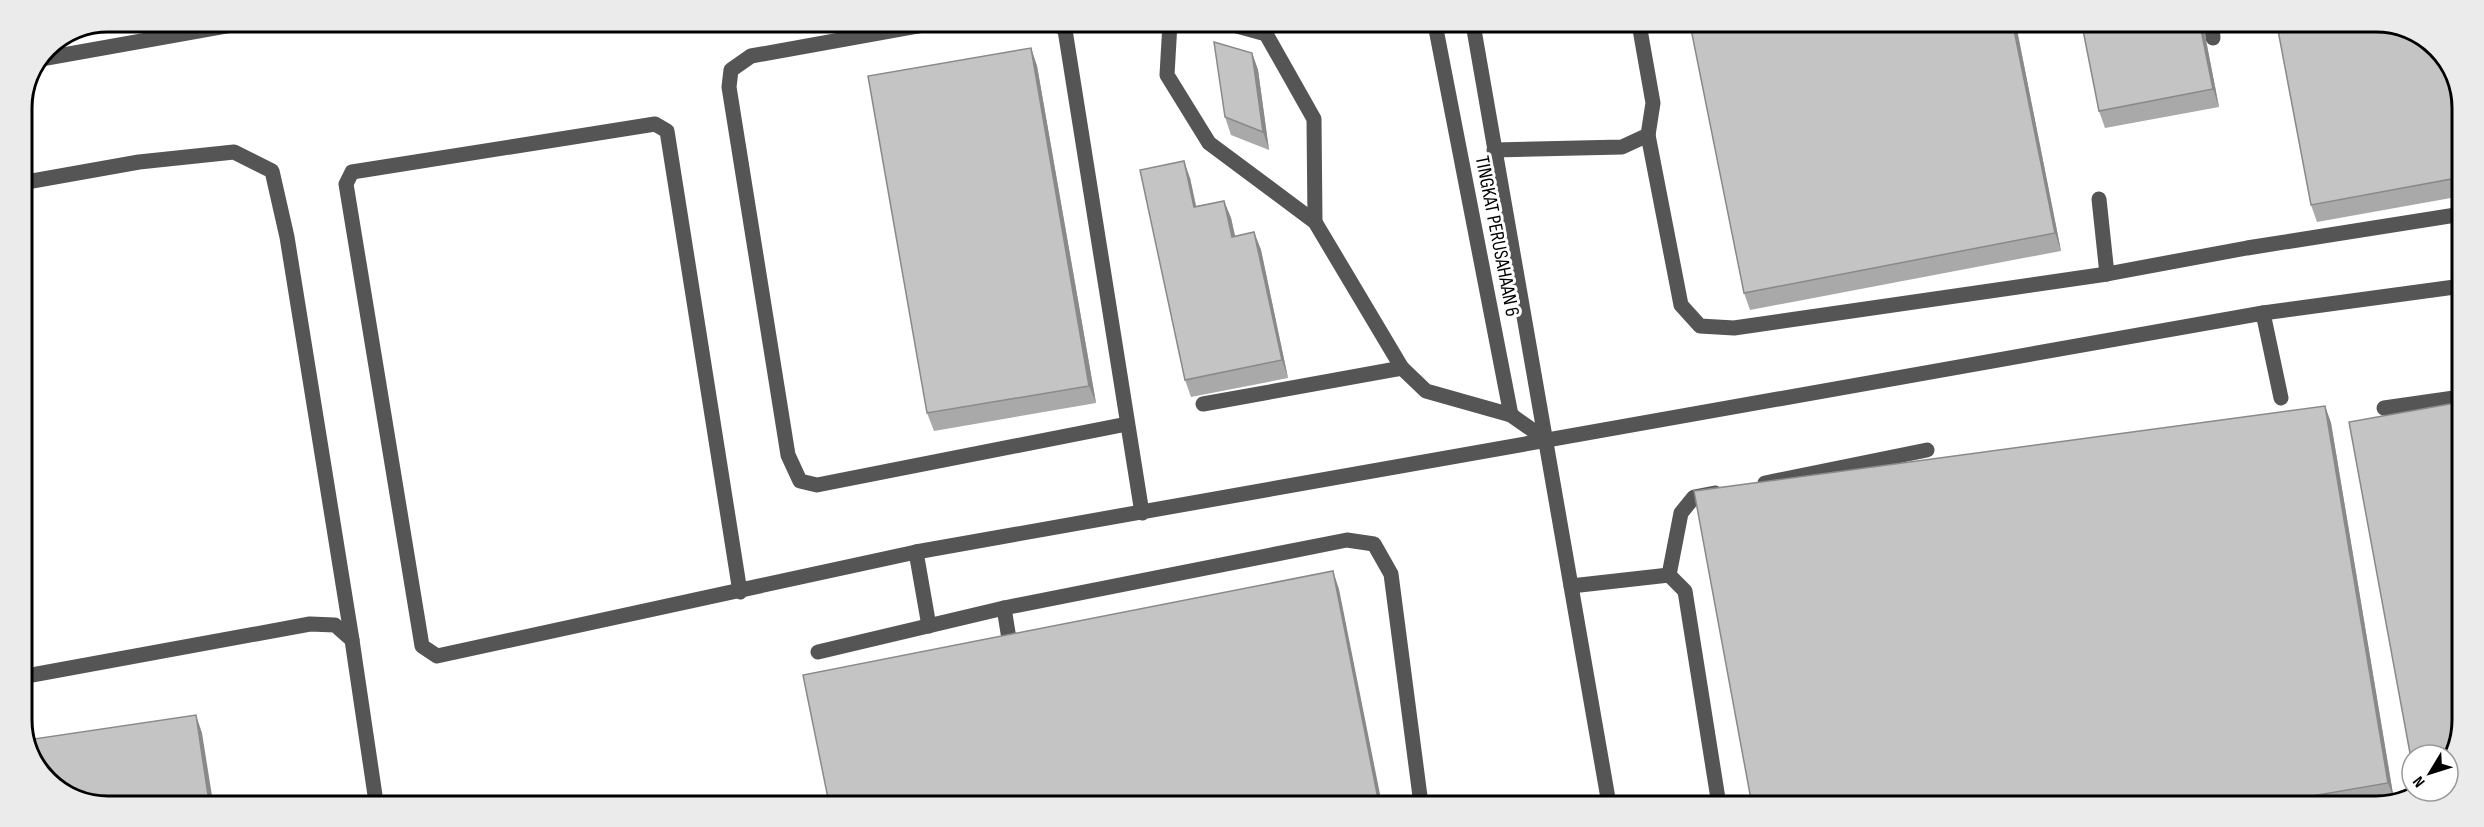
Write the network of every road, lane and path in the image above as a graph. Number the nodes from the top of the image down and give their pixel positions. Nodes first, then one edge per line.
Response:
1 (194, 32) edge
2 (884, 32) edge
3 (1065, 32) edge
4 (1169, 32) edge
5 (1259, 32) edge
6 (1437, 32) edge
7 (1474, 32) edge
8 (1640, 32) edge
9 (50, 58) edge
10 (1648, 135) junction
11 (1494, 150) junction
12 (31, 181) edge
13 (2099, 199) dead end
14 (2452, 216) edge
15 (1315, 222) junction
16 (2107, 274) junction
17 (2452, 287) edge
18 (2264, 314) junction
19 (1402, 368) junction
20 (2281, 398) dead end
21 (2452, 398) edge
22 (1203, 404) dead end
23 (2384, 408) dead end
24 (1511, 416) junction
25 (1127, 424) junction
26 (1545, 439) junction
27 (1926, 450) dead end
28 (1752, 485) edge
29 (1729, 490) edge
30 (1142, 513) junction
31 (916, 552) junction
32 (1669, 575) junction
33 (1571, 586) junction
34 (740, 592) junction
35 (1004, 608) junction
36 (929, 626) junction
37 (352, 640) junction
38 (1010, 645) edge
39 (818, 652) dead end
40 (32, 675) edge
41 (375, 796) edge
42 (1420, 796) edge
43 (1608, 796) edge
44 (1718, 796) edge

1 - 9 street
2 - 25 street
3 - 25 street
4 - 15 street
5 - 15 street
6 - 24 street, TINGKAT PERUSAHAAN 6
7 - 11 street, TINGKAT PERUSAHAAN 6
8 - 10 street
10 - 11 street
10 - 16 street
11 - 26 street, TINGKAT PERUSAHAAN 6
12 - 37 street
13 - 16 street
14 - 16 street
15 - 19 street
17 - 18 street
18 - 20 street
18 - 26 street
19 - 22 street
19 - 24 street
21 - 23 street
24 - 26 street
25 - 30 street
26 - 30 street
26 - 33 street, TINGKAT PERUSAHAAN 6
27 - 28 street
29 - 32 street
30 - 31 street
31 - 34 street
31 - 36 street
32 - 33 street
32 - 44 street
33 - 43 street, TINGKAT PERUSAHAAN 6
34 - 34 street
35 - 36 street
35 - 38 street
35 - 42 street
36 - 39 street
37 - 40 street
37 - 41 street

